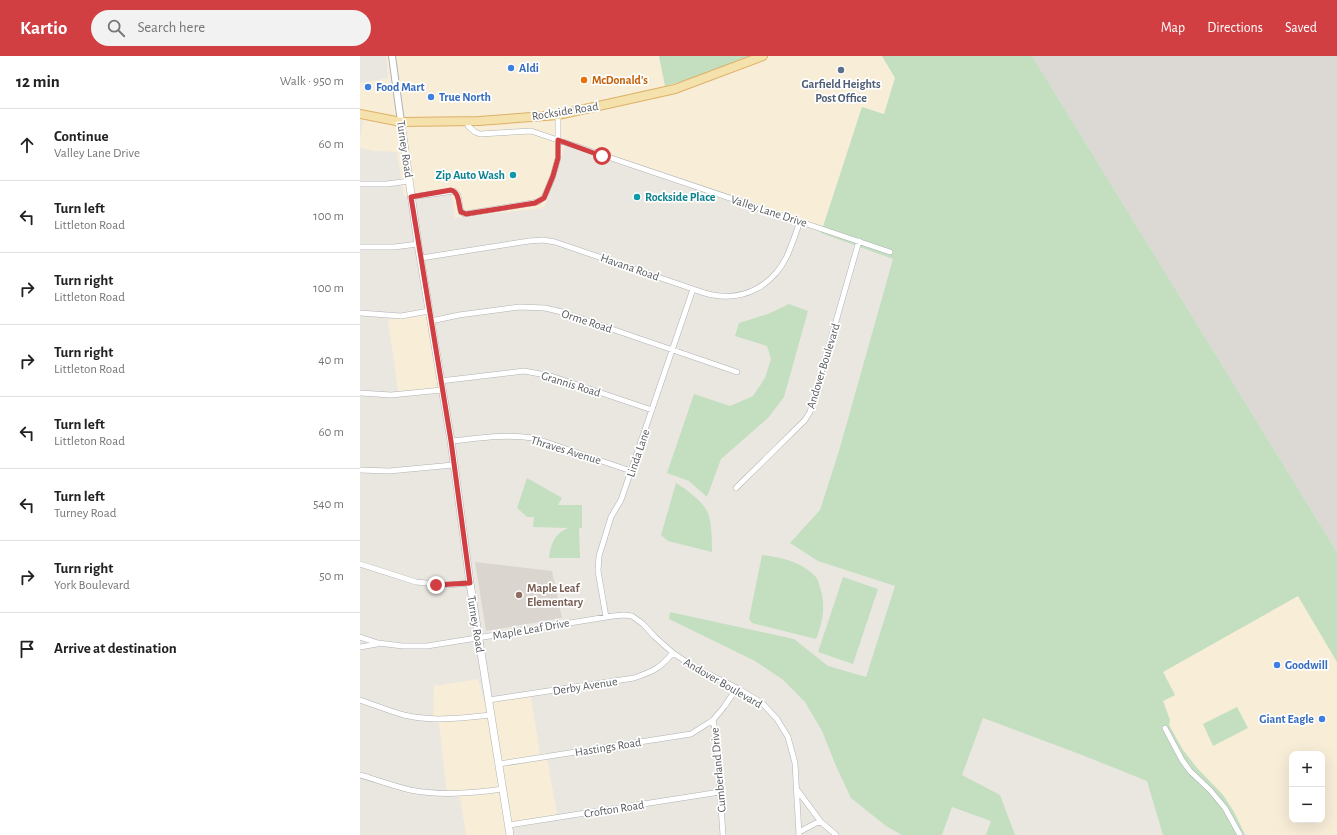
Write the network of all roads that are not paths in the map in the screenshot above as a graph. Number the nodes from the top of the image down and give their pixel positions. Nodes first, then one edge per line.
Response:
1 (392, 56) edge
2 (763, 56) edge
3 (360, 114) edge
4 (558, 115) junction
5 (468, 121) junction
6 (401, 122) junction
7 (558, 140) junction
8 (409, 181) junction
9 (360, 184) edge
10 (411, 197) junction
11 (800, 221) junction
12 (859, 242) junction
13 (418, 244) junction
14 (360, 247) edge
15 (890, 252) dead end
16 (421, 258) junction
17 (693, 289) junction
18 (429, 312) junction
19 (360, 313) edge
20 (431, 321) junction
21 (672, 349) junction
22 (737, 372) dead end
23 (440, 381) junction
24 (442, 390) junction
25 (360, 393) edge
26 (652, 410) junction
27 (451, 441) junction
28 (453, 465) junction
29 (360, 470) edge
30 (632, 471) junction
31 (736, 488) dead end
32 (360, 564) edge
33 (470, 583) junction
34 (632, 616) joint
35 (606, 617) junction
36 (360, 637) edge
37 (479, 638) junction
38 (378, 644) junction
39 (360, 648) edge
40 (673, 653) junction
41 (737, 688) junction
42 (360, 700) edge
43 (489, 700) junction
44 (491, 715) junction
45 (713, 720) junction
46 (1165, 728) dead end
47 (500, 764) junction
48 (360, 775) edge
49 (503, 789) junction
50 (797, 790) junction
51 (720, 792) junction
52 (821, 822) junction
53 (509, 825) junction
54 (799, 834) edge
55 (510, 835) edge
56 (723, 835) edge
57 (836, 835) edge
58 (1240, 835) edge

1 - 6 street, Turney Road
2 - 4 main road, Rockside Road
3 - 6 main road, Rockside Road
4 - 5 main road, Rockside Road
4 - 7 street
5 - 6 main road, Rockside Road
5 - 7 street, Valley Lane Drive
6 - 8 main road, Turney Road
7 - 10 street
7 - 11 street, Valley Lane Drive
8 - 9 street
8 - 10 main road, Turney Road
10 - 13 main road, Turney Road
11 - 12 street, Valley Lane Drive
11 - 17 street, Havana Road
12 - 15 street, Valley Lane Drive
12 - 31 street, Andover Boulevard
13 - 14 street
13 - 16 main road, Turney Road
16 - 17 street, Havana Road
16 - 18 main road, Turney Road
17 - 21 street, Linda Lane
18 - 19 street
18 - 20 main road, Turney Road
20 - 21 street, Orme Road
20 - 23 main road, Turney Road
21 - 22 street, Orme Road
21 - 26 street, Linda Lane
23 - 24 main road, Turney Road
23 - 26 street, Grannis Road
24 - 25 street
24 - 27 main road, Turney Road
26 - 30 street, Linda Lane
27 - 28 main road, Turney Road
27 - 30 street, Thraves Avenue
28 - 29 street
28 - 33 main road, Turney Road
30 - 35 street, Linda Lane
32 - 33 street
33 - 37 main road, Turney Road
34 - 35 street, Maple Leaf Drive
34 - 40 street, Andover Boulevard
35 - 37 street, Maple Leaf Drive
36 - 38 street, Maple Leaf Drive
37 - 38 street, Maple Leaf Drive
37 - 43 main road, Turney Road
38 - 39 street
40 - 41 street, Andover Boulevard
40 - 43 street, Derby Avenue
41 - 45 street, Cumberland Drive
41 - 50 street, Andover Boulevard
42 - 44 street
43 - 44 main road, Turney Road
44 - 47 main road, Turney Road
45 - 47 street, Hastings Road
45 - 51 street, Cumberland Drive
46 - 58 street
47 - 49 main road, Turney Road
48 - 49 street
49 - 53 main road, Turney Road
50 - 52 street
50 - 54 street, Andover Boulevard
51 - 53 street, Crofton Road
51 - 56 street, Cumberland Drive
52 - 54 street
52 - 57 street
53 - 55 main road, Turney Road

